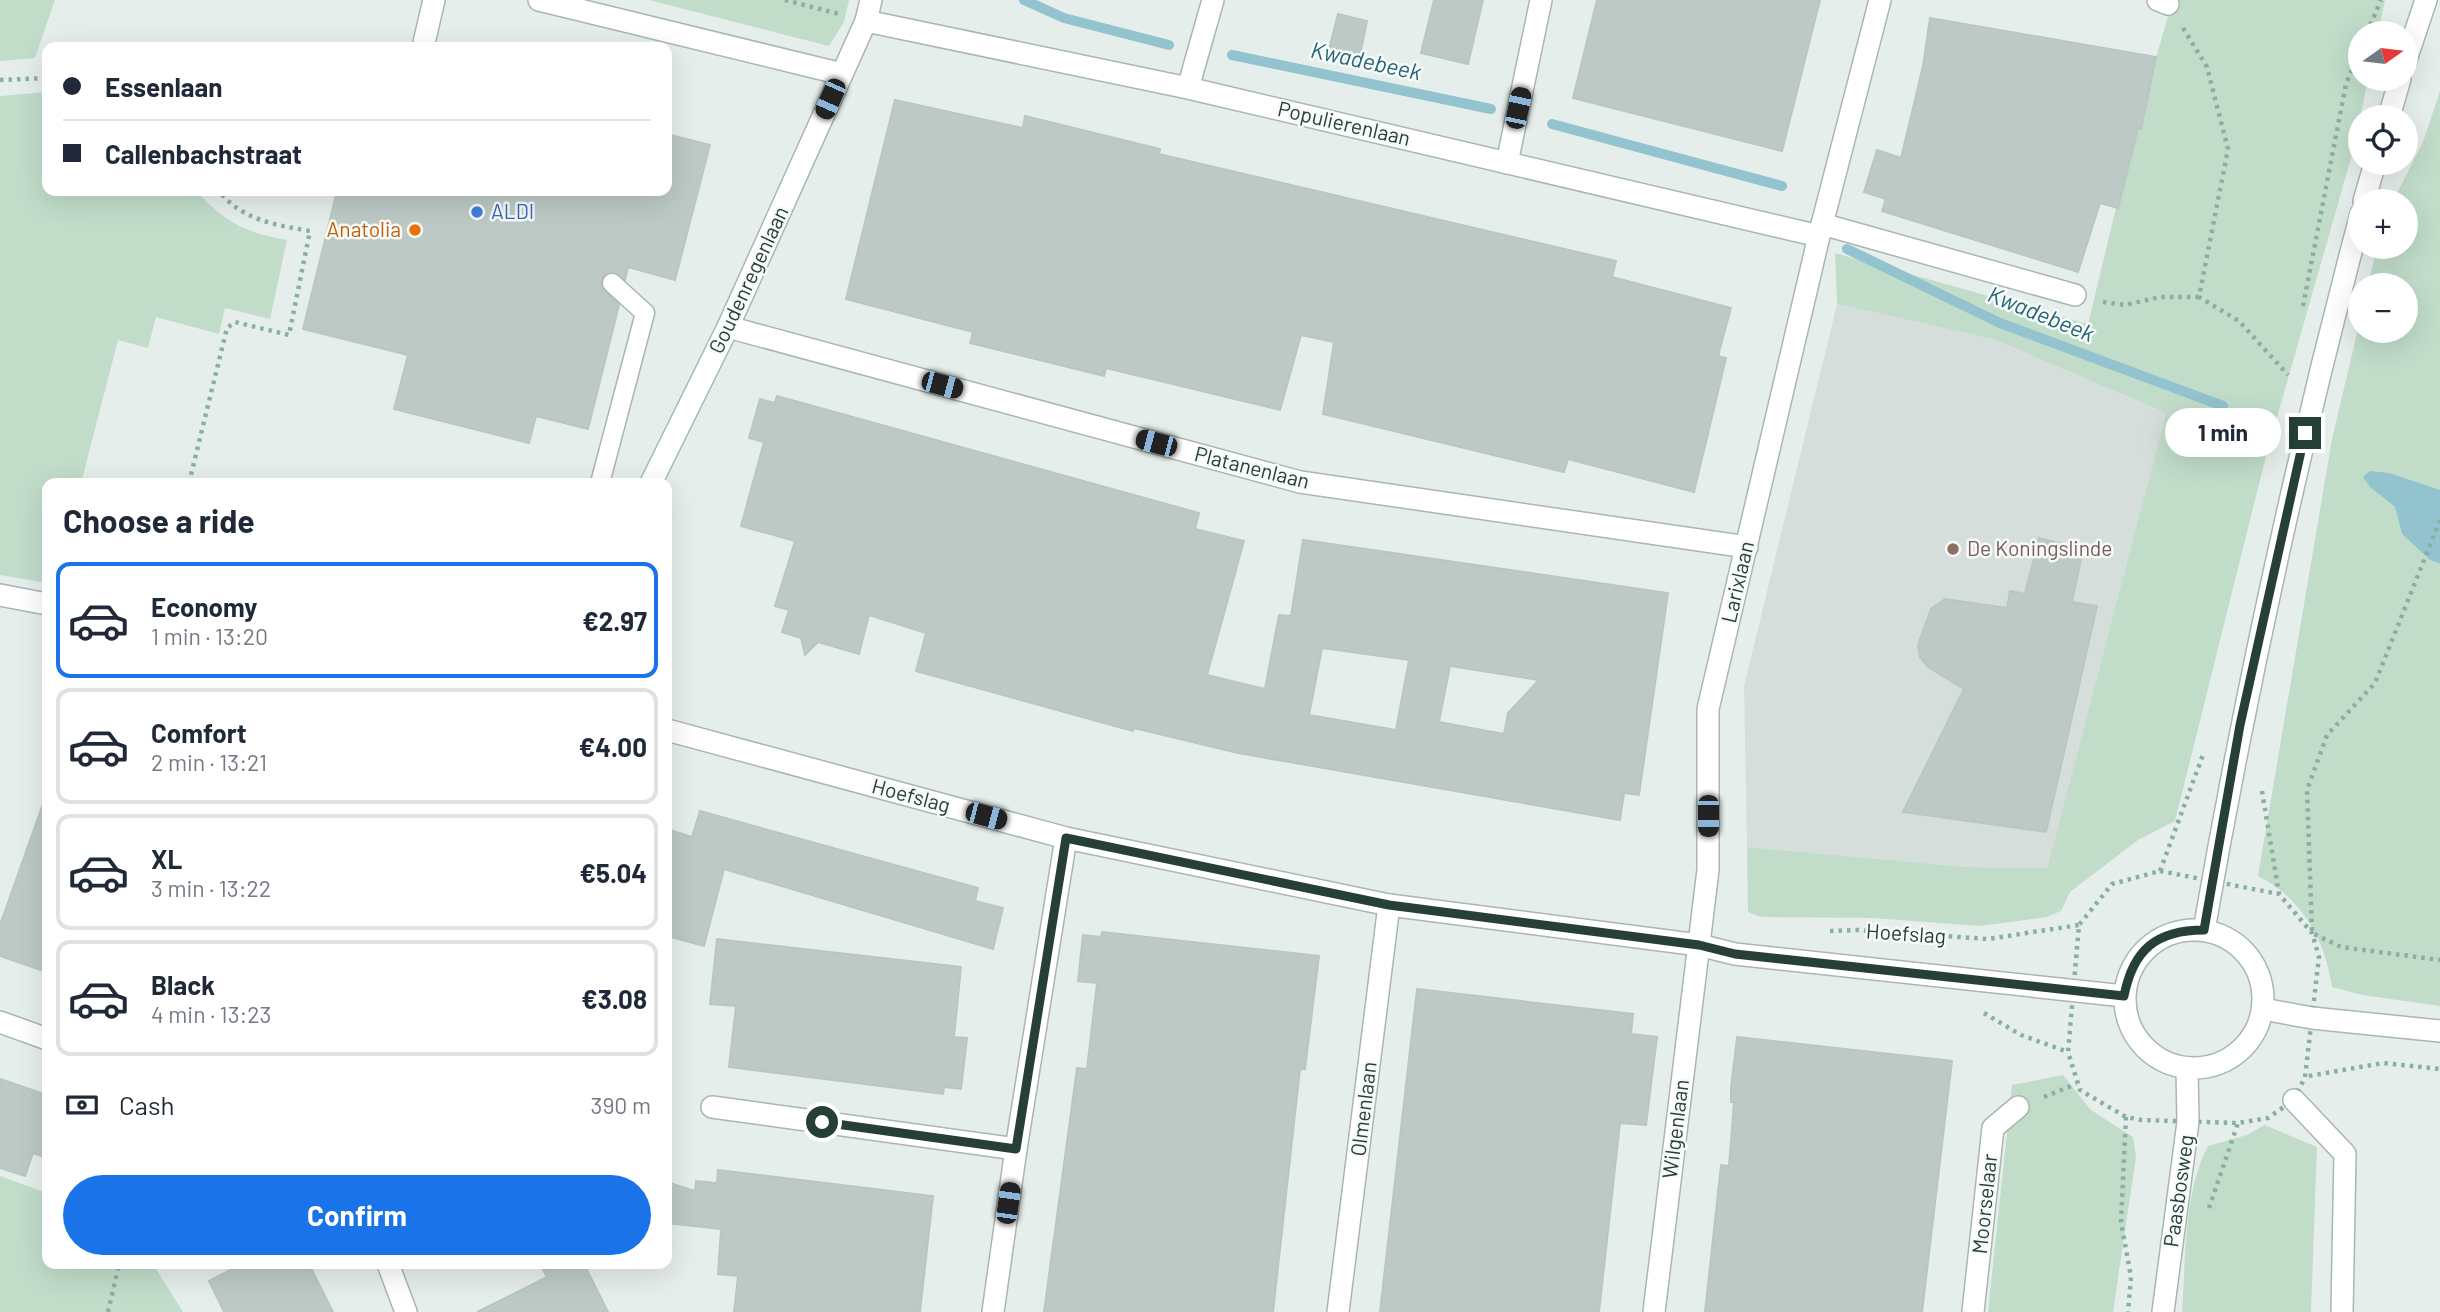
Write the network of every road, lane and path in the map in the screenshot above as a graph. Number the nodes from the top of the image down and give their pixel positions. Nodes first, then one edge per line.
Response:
1 (434, 0) edge
2 (539, 0) edge
3 (785, 0) edge
4 (871, 0) edge
5 (1213, 0) edge
6 (1541, 0) edge
7 (1880, 0) edge
8 (2381, 0) edge
9 (2426, 0) edge
10 (2163, 2) edge
11 (866, 21) junction
12 (2372, 21) edge
13 (2418, 24) edge
14 (424, 42) edge
15 (842, 74) junction
16 (42, 78) edge
17 (0, 80) edge
18 (1188, 88) junction
19 (1507, 163) junction
20 (223, 196) edge
21 (1820, 230) junction
22 (2350, 259) edge
23 (612, 283) dead end
24 (2075, 295) joint
25 (2199, 297) junction
26 (728, 327) junction
27 (2290, 376) dead end
28 (190, 478) edge
29 (601, 478) edge
30 (653, 478) edge
31 (2440, 520) edge
32 (1746, 547) junction
33 (0, 595) edge
34 (42, 603) edge
35 (672, 731) edge
36 (1066, 838) junction
37 (2213, 881) junction
38 (1389, 905) junction
39 (2079, 925) junction
40 (2204, 930) junction
41 (1827, 932) dead end
42 (2312, 933) junction
43 (1699, 945) junction
44 (2440, 960) edge
45 (2074, 990) junction
46 (2124, 996) junction
47 (1973, 1005) dead end
48 (2263, 1009) junction
49 (2312, 1018) junction
50 (0, 1022) edge
51 (2440, 1031) edge
52 (42, 1037) edge
53 (2068, 1052) junction
54 (2187, 1069) junction
55 (2440, 1069) edge
56 (2305, 1077) junction
57 (2294, 1100) junction
58 (712, 1107) dead end
59 (2018, 1107) dead end
60 (2126, 1117) junction
61 (2188, 1122) junction
62 (2238, 1123) junction
63 (1016, 1149) junction
64 (2208, 1212) dead end
65 (118, 1269) edge
66 (390, 1269) edge
67 (108, 1312) edge
68 (406, 1312) edge
69 (993, 1312) edge
70 (1338, 1312) edge
71 (1654, 1312) edge
72 (1973, 1312) edge
73 (2128, 1312) edge
74 (2163, 1312) edge
75 (2343, 1312) edge

1 - 14 street
2 - 15 street
3 - 11 path
4 - 11 street, Goudenregenlaan
5 - 18 street
6 - 19 street
7 - 21 street, Larixlaan
8 - 12 path
9 - 13 street
10 - 25 path
11 - 15 street, Goudenregenlaan
11 - 18 street, Populierenlaan
15 - 26 street, Goudenregenlaan
16 - 17 path
18 - 19 street, Populierenlaan
19 - 21 street, Populierenlaan
20 - 28 path
21 - 24 street
21 - 32 street, Larixlaan
22 - 37 street
23 - 29 lane
24 - 25 path
25 - 27 path
26 - 30 street, Goudenregenlaan
26 - 32 street, Platanenlaan
31 - 42 path
32 - 43 street, Larixlaan
33 - 34 street
35 - 36 street, Hoefslag
36 - 38 street, Hoefslag
36 - 63 street
37 - 39 path
37 - 40 street
37 - 42 path
38 - 43 street, Hoefslag
38 - 70 street, Olmenlaan
39 - 41 path, Hoefslag
39 - 45 path
40 - 46 street
40 - 48 street
42 - 44 path
42 - 49 path
43 - 45 street, Hoefslag
43 - 71 street, Wilgenlaan
45 - 46 street, Hoefslag
45 - 53 path
46 - 54 street
47 - 53 path
48 - 49 street
48 - 54 street
49 - 51 street
49 - 56 path
50 - 52 street
53 - 60 path
54 - 61 street, Paasbosweg
55 - 56 path
56 - 57 path
57 - 62 path
57 - 75 street
58 - 63 street
59 - 72 street, Moorselaar
60 - 61 path
60 - 73 path
61 - 62 path
61 - 74 street, Paasbosweg
62 - 64 path, Paasbosweg
63 - 69 street
65 - 67 path
66 - 68 street

